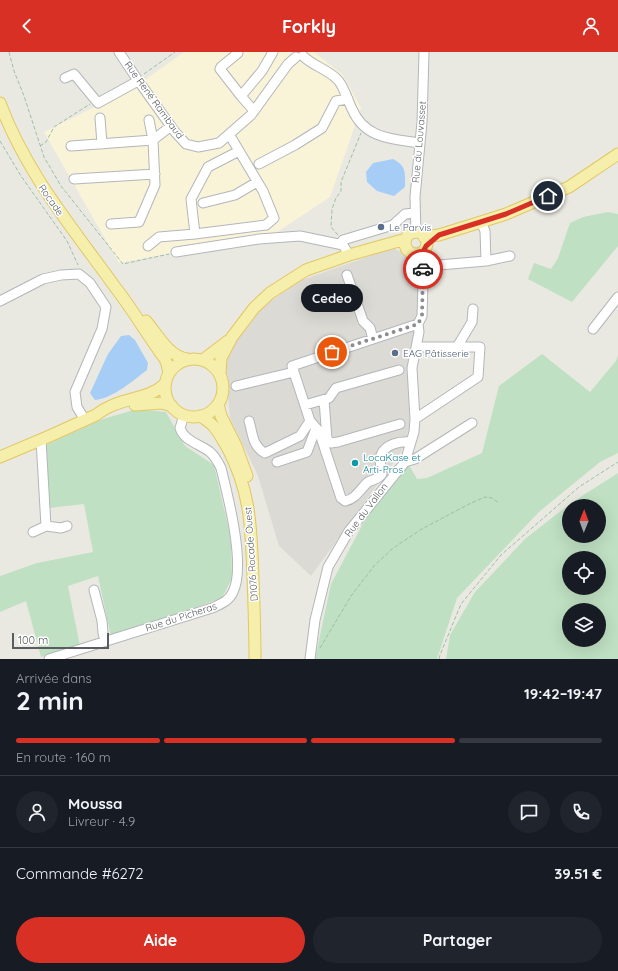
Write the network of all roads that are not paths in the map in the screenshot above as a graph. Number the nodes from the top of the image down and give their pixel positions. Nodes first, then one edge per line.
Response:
1 (119, 52) edge
2 (273, 52) edge
3 (424, 52) edge
4 (238, 53) edge
5 (300, 54) edge
6 (64, 78) dead end
7 (137, 80) junction
8 (242, 96) junction
9 (348, 100) junction
10 (0, 103) edge
11 (254, 112) junction
12 (100, 118) dead end
13 (149, 120) dead end
14 (171, 126) junction
15 (229, 134) junction
16 (153, 140) junction
17 (420, 143) junction
18 (102, 144) junction
19 (71, 146) dead end
20 (239, 152) junction
21 (618, 154) edge
22 (259, 164) dead end
23 (155, 174) junction
24 (74, 179) dead end
25 (257, 182) junction
26 (203, 203) dead end
27 (415, 212) junction
28 (481, 222) junction
29 (111, 224) dead end
30 (195, 234) junction
31 (341, 242) junction
32 (417, 244) junction
33 (148, 246) dead end
34 (176, 252) dead end
35 (349, 255) junction
36 (510, 256) dead end
37 (486, 261) junction
38 (439, 265) dead end
39 (347, 275) dead end
40 (117, 288) junction
41 (618, 297) edge
42 (0, 301) edge
43 (473, 309) dead end
44 (418, 324) junction
45 (594, 328) dead end
46 (232, 337) junction
47 (373, 339) junction
48 (417, 347) junction
49 (457, 347) junction
50 (187, 359) junction
51 (203, 360) junction
52 (399, 370) dead end
53 (294, 372) junction
54 (169, 373) junction
55 (220, 374) junction
56 (165, 384) junction
57 (236, 386) dead end
58 (324, 400) junction
59 (218, 404) junction
60 (305, 405) junction
61 (172, 406) junction
62 (98, 414) junction
63 (184, 415) junction
64 (200, 416) junction
65 (415, 419) junction
66 (85, 420) junction
67 (249, 421) dead end
68 (400, 424) dead end
69 (472, 424) dead end
70 (313, 425) junction
71 (41, 440) junction
72 (411, 442) junction
73 (0, 457) edge
74 (277, 462) dead end
75 (405, 462) junction
76 (46, 526) junction
77 (67, 526) dead end
78 (33, 532) dead end
79 (94, 590) dead end
80 (255, 634) junction
81 (105, 641) junction
82 (49, 659) edge
83 (255, 659) edge
84 (310, 659) edge

1 - 7 street, Rue René Rambaud
2 - 8 street
3 - 17 street, Rue du Louvasset
4 - 8 street
5 - 9 street, Rue René Rambaud
5 - 11 street, Rue René Rambaud
6 - 7 street
7 - 14 street, Rue René Rambaud
8 - 11 street
9 - 17 street, Rue René Rambaud
9 - 22 street
10 - 40 main road, Rocade
11 - 15 street, Rue René Rambaud
12 - 18 street
13 - 16 street
14 - 15 street, Rue René Rambaud
14 - 16 street
15 - 20 street
16 - 18 street
16 - 23 street
17 - 27 street, Rue du Louvasset
18 - 19 street
20 - 25 street
20 - 30 street
21 - 28 main road
23 - 24 street
23 - 29 street
25 - 26 street
25 - 30 street
27 - 31 street
27 - 32 street, Rue du Louvasset
28 - 32 main road
28 - 37 street
30 - 33 street
31 - 34 street
31 - 35 street
32 - 35 main road
32 - 44 street, Rue du Vallon
35 - 46 main road
36 - 37 street
37 - 38 street
39 - 47 street
40 - 50 main road, Rocade
40 - 54 main road, Rocade
41 - 45 street
42 - 66 street
43 - 49 street
44 - 47 street
44 - 48 street, Rue du Vallon
46 - 51 main road
46 - 55 main road
47 - 53 street
48 - 49 street
48 - 65 street, Rue du Vallon
49 - 65 street
50 - 51 main road
50 - 54 main road
51 - 55 main road
52 - 58 street
53 - 57 street
53 - 60 street
54 - 56 main road
55 - 59 main road
56 - 61 main road
56 - 62 main road
58 - 60 street
58 - 68 street
59 - 64 main road
59 - 80 main road
60 - 70 street
61 - 62 main road
61 - 63 main road
62 - 66 main road
63 - 64 main road
63 - 81 street, Rue du Picheras
64 - 80 main road, D1076 Rocade Ouest
65 - 72 street, Rue du Vallon
66 - 71 main road
67 - 70 street
69 - 75 street
70 - 72 street
70 - 74 street
71 - 73 main road
71 - 76 street
72 - 75 street, Rue du Vallon
75 - 84 street, Rue du Vallon
76 - 77 street
76 - 78 street
79 - 81 street
80 - 83 main road, D1076 Rocade Ouest
81 - 82 street, Rue du Picheras

